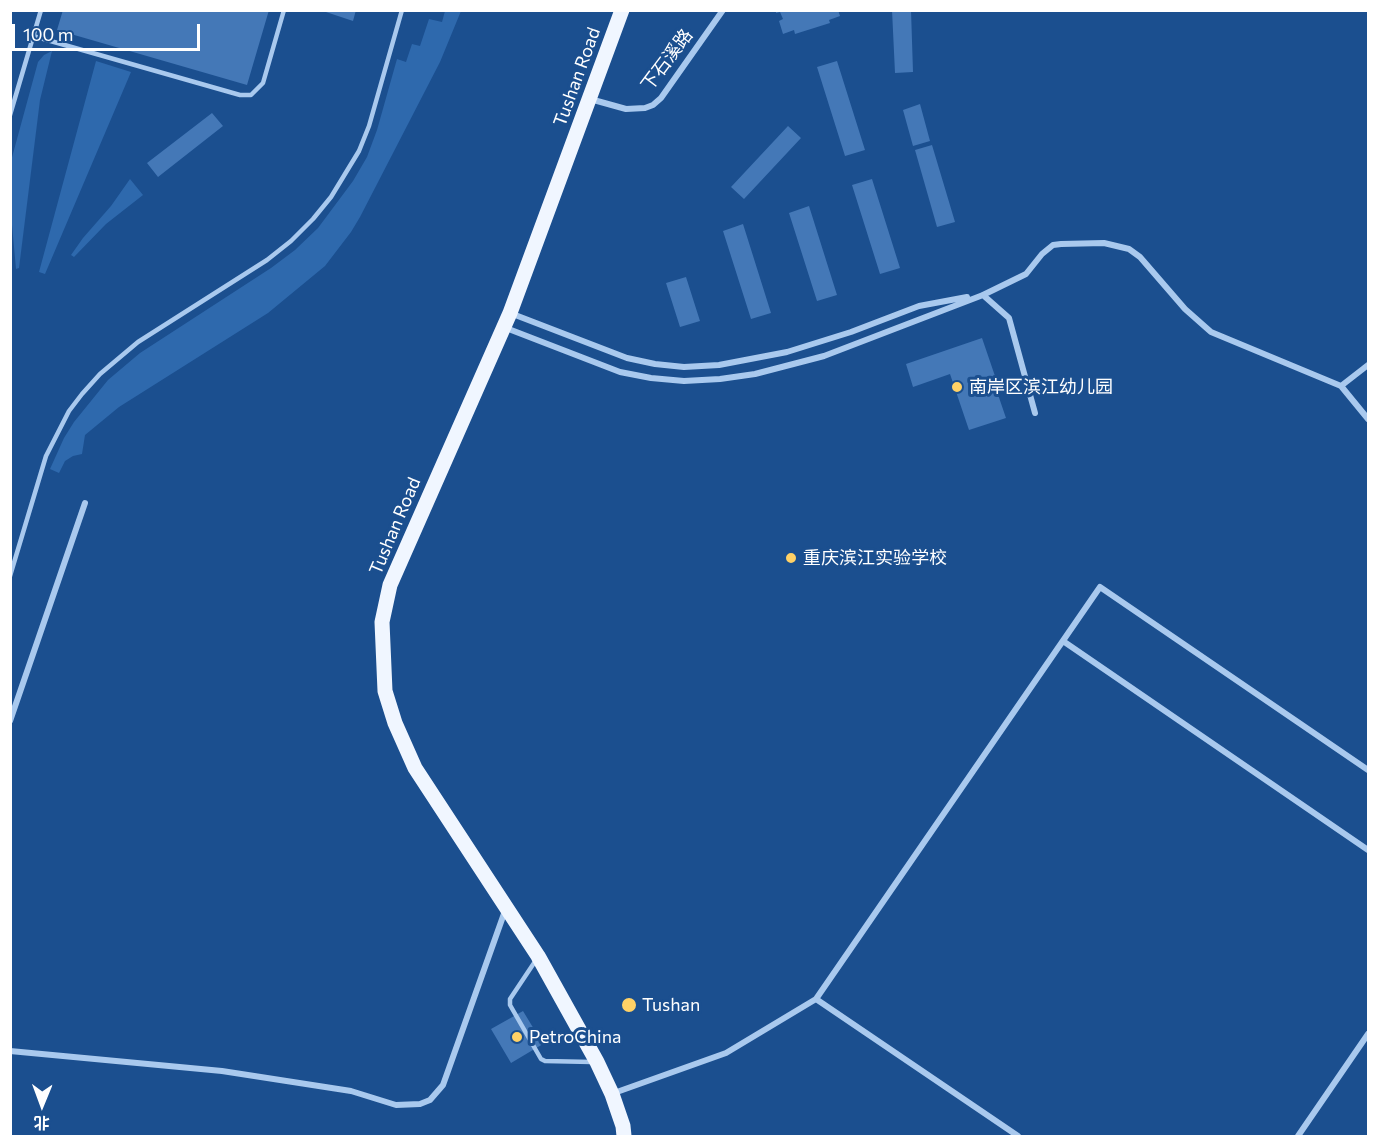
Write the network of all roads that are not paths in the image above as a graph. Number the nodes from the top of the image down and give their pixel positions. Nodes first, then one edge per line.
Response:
1 (41, 10) edge
2 (284, 10) edge
3 (402, 10) edge
4 (622, 10) edge
5 (723, 10) edge
6 (33, 36) junction
7 (589, 99) junction
8 (10, 116) edge
9 (983, 295) junction
10 (507, 320) junction
11 (1368, 364) edge
12 (1341, 387) junction
13 (1035, 413) dead end
14 (1368, 419) edge
15 (85, 503) dead end
16 (10, 576) edge
17 (1062, 641) junction
18 (10, 721) edge
19 (1368, 770) edge
20 (1368, 850) edge
21 (506, 908) junction
22 (538, 956) junction
23 (816, 999) junction
24 (1368, 1034) edge
25 (10, 1051) edge
26 (597, 1062) junction
27 (612, 1094) junction
28 (624, 1137) edge
29 (1018, 1137) edge
30 (1298, 1137) edge

1 - 6 lane
2 - 6 lane
3 - 16 lane
4 - 7 main road, Tushan Road
5 - 7 street, 下石溪路
6 - 8 lane
7 - 10 main road, Tushan Road
9 - 10 street
9 - 10 street
9 - 12 street
9 - 13 street
10 - 21 main road, Tushan Road
11 - 12 street
12 - 14 street
15 - 18 street
17 - 19 street
17 - 20 street
17 - 23 street
21 - 22 main road, Tushan Road
21 - 25 street
22 - 26 main road, Tushan Road
22 - 26 lane
23 - 27 street
23 - 29 street
24 - 30 street
26 - 27 main road, Tushan Road
27 - 28 main road, Tushan Road

